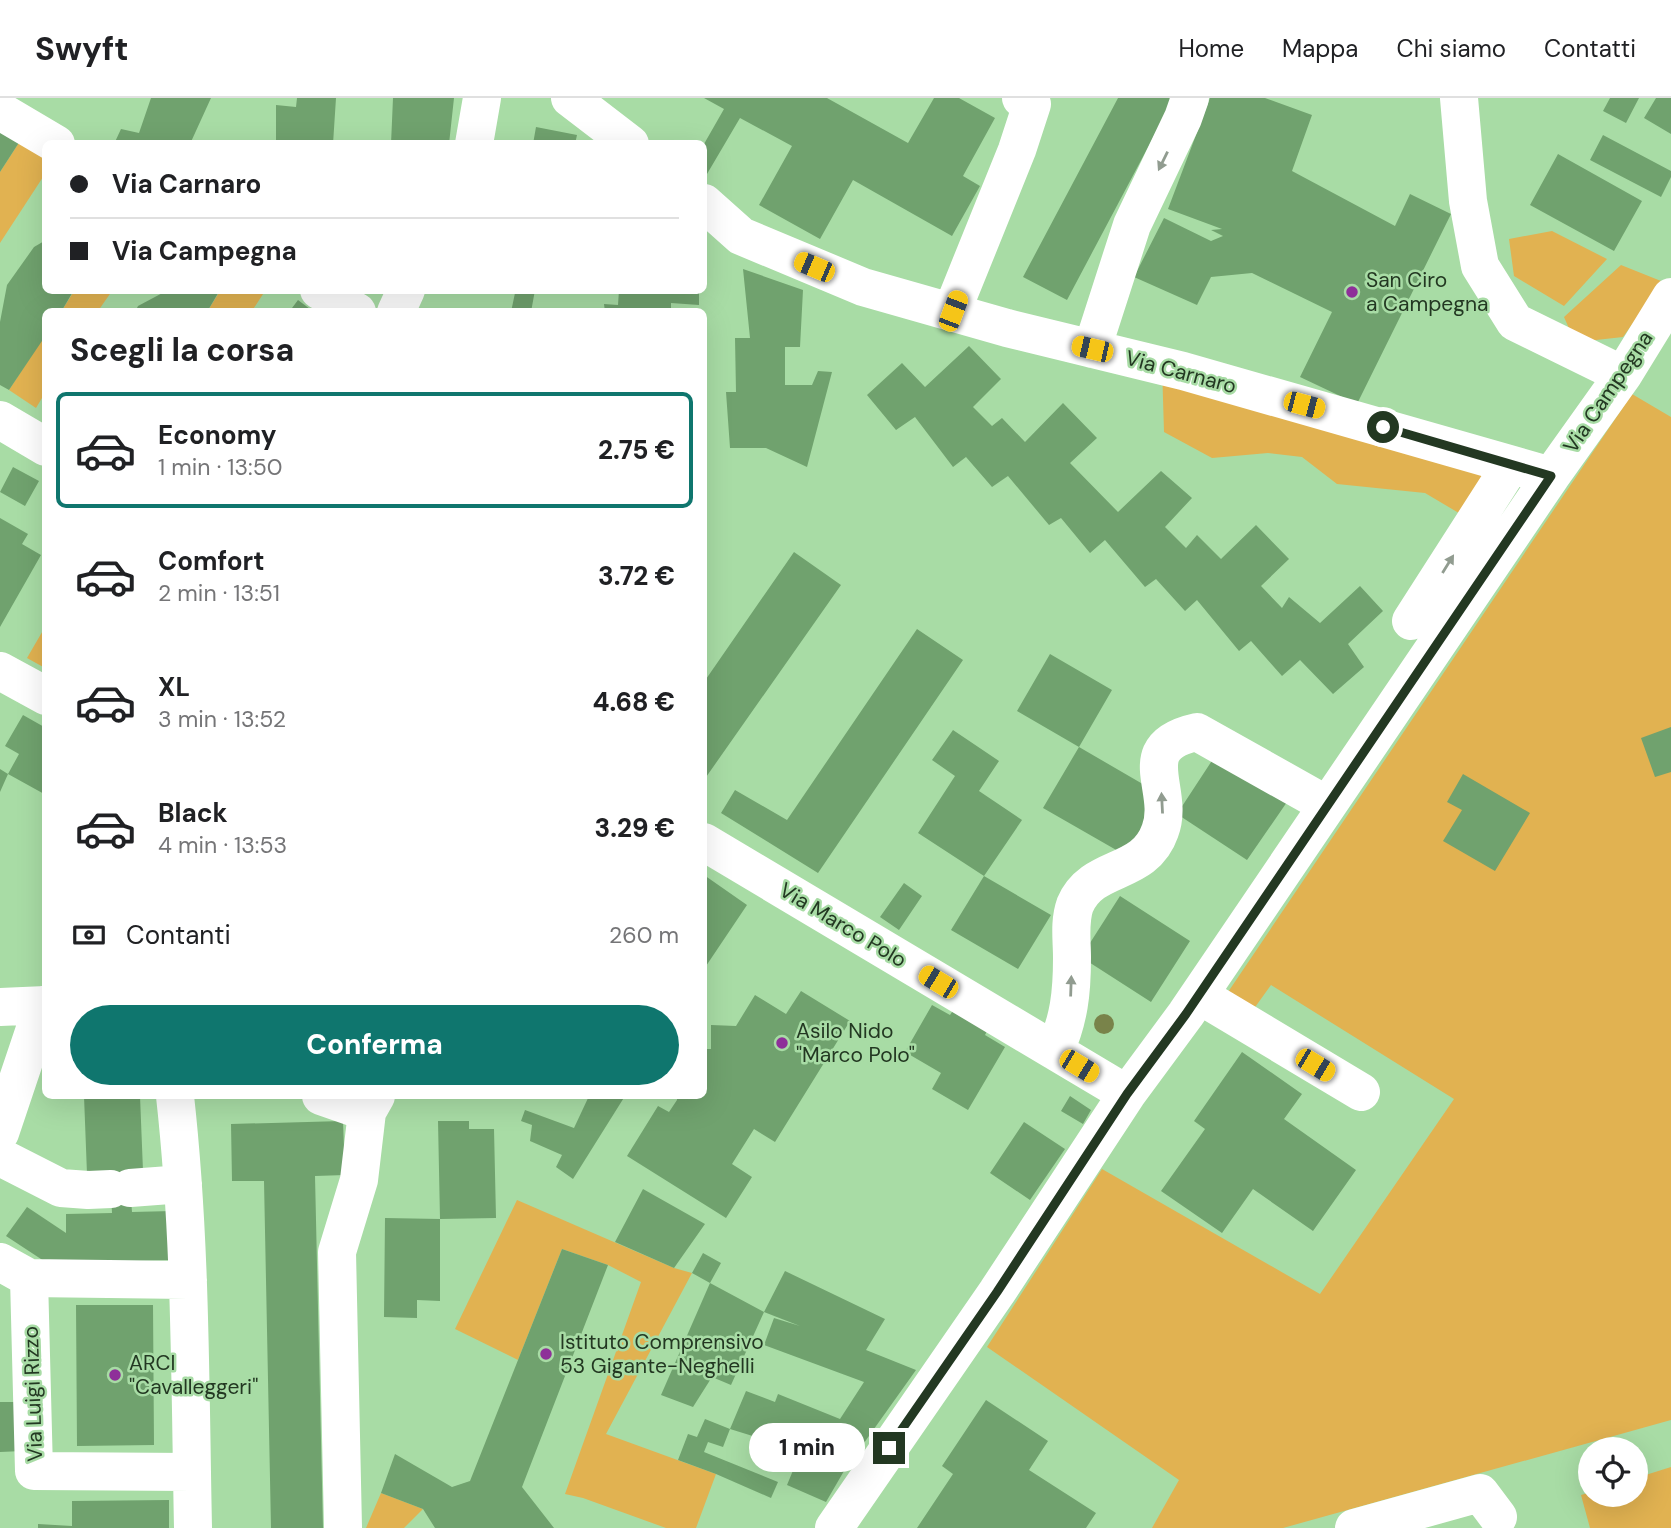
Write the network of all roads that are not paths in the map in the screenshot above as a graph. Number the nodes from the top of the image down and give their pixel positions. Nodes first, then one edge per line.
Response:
1 (482, 98) edge
2 (1021, 98) edge
3 (1190, 98) edge
4 (1459, 98) edge
5 (591, 104) edge
6 (0, 110) edge
7 (49, 140) edge
8 (475, 140) edge
9 (626, 140) edge
10 (707, 206) edge
11 (326, 294) edge
12 (1671, 297) edge
13 (350, 308) edge
14 (953, 311) junction
15 (1092, 349) junction
16 (1623, 375) junction
17 (0, 420) edge
18 (42, 445) edge
19 (1511, 465) junction
20 (1551, 476) junction
21 (1411, 621) dead end
22 (0, 671) edge
23 (42, 694) edge
24 (1327, 805) junction
25 (707, 844) edge
26 (1199, 995) junction
27 (42, 1005) edge
28 (0, 1007) edge
29 (42, 1011) edge
30 (1055, 1051) junction
31 (1361, 1092) dead end
32 (1127, 1094) junction
33 (175, 1099) edge
34 (340, 1099) edge
35 (371, 1104) edge
36 (0, 1133) edge
37 (0, 1157) edge
38 (183, 1184) junction
39 (15, 1270) edge
40 (188, 1280) junction
41 (192, 1472) junction
42 (1489, 1505) dead end
43 (193, 1528) edge
44 (343, 1528) edge
45 (834, 1528) edge
46 (1354, 1528) edge

1 - 8 street
2 - 14 street
3 -> 15 street
4 - 16 street
5 - 9 street
6 - 7 street
10 - 14 street, Via Carnaro
11 - 13 street
12 - 16 street, Via Campegna
14 - 15 street, Via Carnaro
15 - 19 street, Via Carnaro
16 - 20 street, Via Campegna
17 - 18 street
19 - 20 street, Via Carnaro
21 -> 19 street
20 - 24 street, Via Campegna
22 - 23 street
24 - 26 street, Via Campegna
30 -> 24 street
25 - 30 street, Via Marco Polo
26 - 31 street
26 - 32 street, Via Campegna
27 - 28 street
29 - 36 street
30 - 32 street, Via Marco Polo
32 - 45 street, Via Campegna
33 - 38 street
34 - 35 street
35 - 44 street
37 - 38 street
38 - 40 street
39 - 40 street
39 - 41 street, Via Luigi Rizzo
40 - 41 street
41 - 43 street
42 - 46 street

